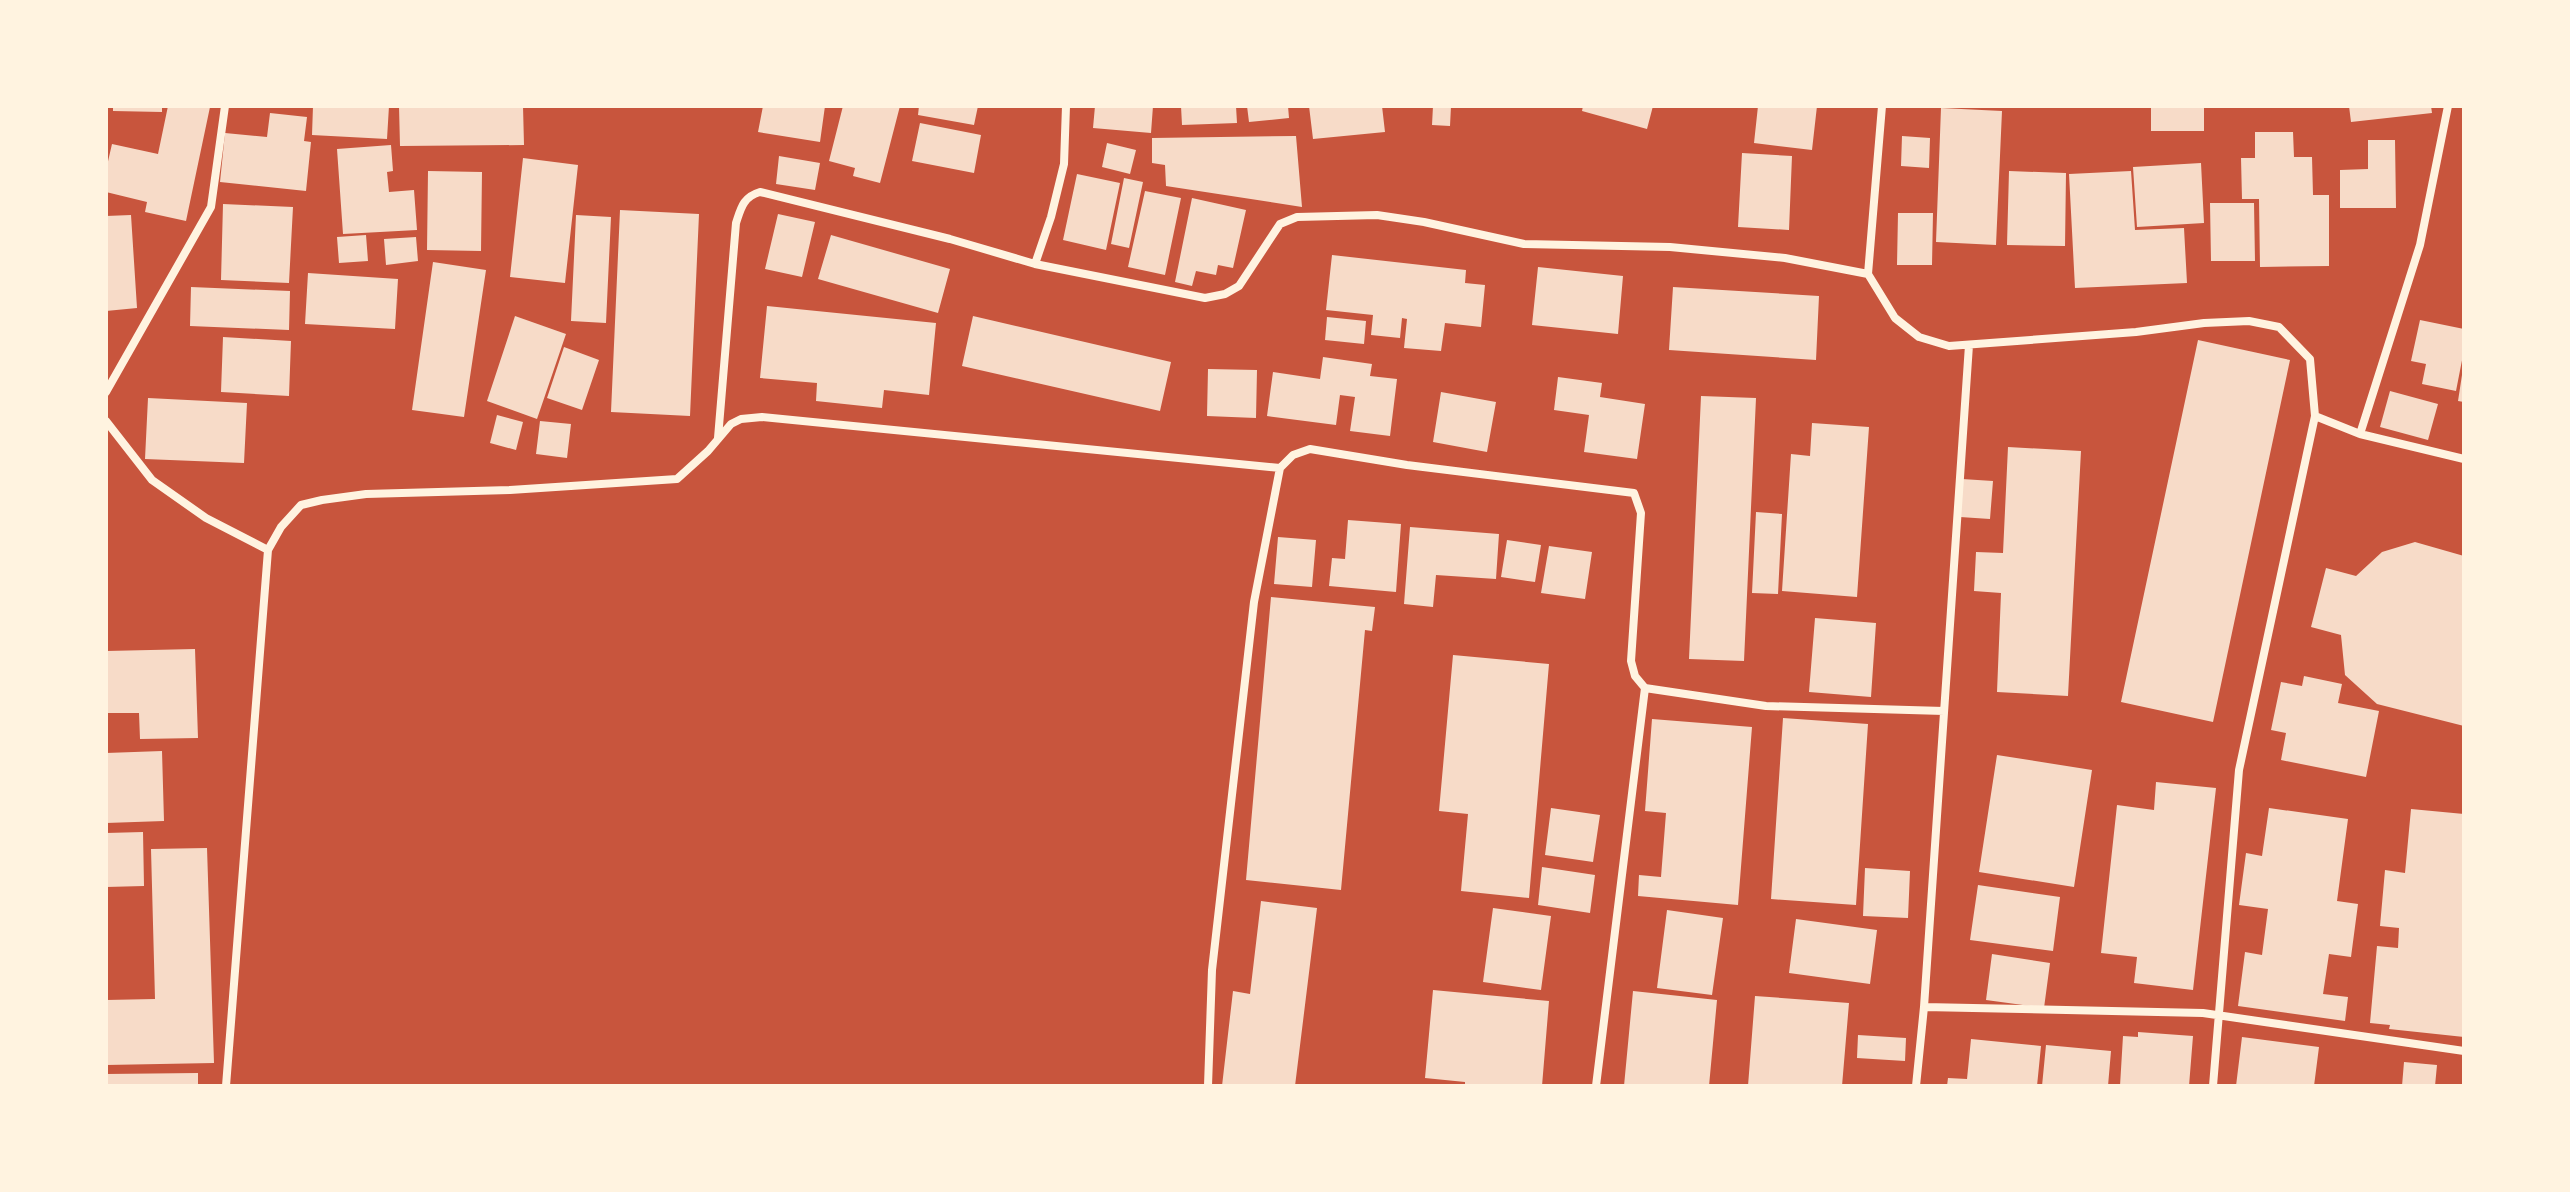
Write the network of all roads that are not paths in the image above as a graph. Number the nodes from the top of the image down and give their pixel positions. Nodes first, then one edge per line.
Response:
1 (225, 106) edge
2 (1066, 106) edge
3 (1882, 106) edge
4 (2448, 106) edge
5 (1035, 264) junction
6 (1868, 274) junction
7 (1969, 345) junction
8 (106, 392) edge
9 (2315, 416) junction
10 (106, 421) edge
11 (2360, 434) junction
12 (718, 438) junction
13 (2464, 459) edge
14 (1280, 468) junction
15 (268, 550) junction
16 (1645, 688) junction
17 (1944, 711) junction
18 (1924, 1007) junction
19 (2220, 1015) junction
20 (2464, 1051) edge
21 (226, 1086) edge
22 (1208, 1086) edge
23 (1596, 1086) edge
24 (1916, 1086) edge
25 (2213, 1086) edge

1 - 8 street
2 - 5 street
3 - 6 street
4 - 11 street
5 - 6 street
5 - 12 street
6 - 7 street
7 - 9 street
7 - 17 street
9 - 11 street
9 - 19 street
10 - 15 street
11 - 13 street
12 - 14 street
12 - 15 street
14 - 16 street
14 - 22 street
15 - 21 street
16 - 17 street
16 - 23 street
17 - 18 street
18 - 19 street
18 - 24 street
19 - 20 street
19 - 25 street

